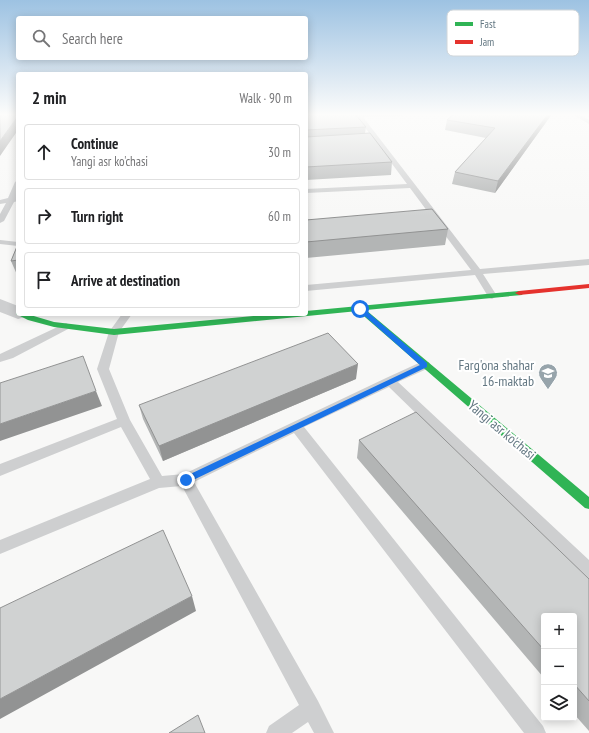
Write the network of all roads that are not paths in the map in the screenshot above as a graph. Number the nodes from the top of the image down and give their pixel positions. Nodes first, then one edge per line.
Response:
1 (381, 148) edge
2 (412, 186) junction
3 (308, 192) edge
4 (14, 199) edge
5 (0, 202) edge
6 (0, 221) edge
7 (0, 242) edge
8 (16, 244) edge
9 (589, 262) edge
10 (478, 273) junction
11 (589, 286) edge
12 (308, 288) edge
13 (492, 296) junction
14 (0, 305) edge
15 (360, 309) junction
16 (16, 313) edge
17 (308, 314) edge
18 (23, 316) edge
19 (126, 316) edge
20 (285, 316) edge
21 (66, 326) junction
22 (114, 332) junction
23 (0, 358) edge
24 (425, 365) junction
25 (390, 381) junction
26 (124, 420) junction
27 (296, 426) junction
28 (0, 470) edge
29 (186, 480) junction
30 (158, 482) junction
31 (589, 504) edge
32 (0, 547) edge
33 (589, 570) edge
34 (311, 708) junction
35 (276, 733) edge
36 (324, 733) edge
37 (536, 733) edge

1 - 2 lane
2 - 3 lane
2 - 10 lane
4 - 5 lane
4 - 6 lane
7 - 8 lane
9 - 10 lane
10 - 12 lane
10 - 13 lane
11 - 13 street
13 - 15 street
14 - 16 street
15 - 17 street
15 - 24 street, Yangi asr ko'chasi
18 - 21 street
19 - 22 lane
20 - 22 street
21 - 22 street
21 - 23 lane
22 - 26 lane
24 - 25 lane
24 - 31 street, Yangi asr ko'chasi
25 - 27 lane
25 - 33 lane
26 - 28 lane
26 - 30 lane
27 - 29 lane
27 - 37 lane
29 - 30 lane
29 - 34 lane
30 - 32 lane
34 - 35 lane
34 - 36 lane

